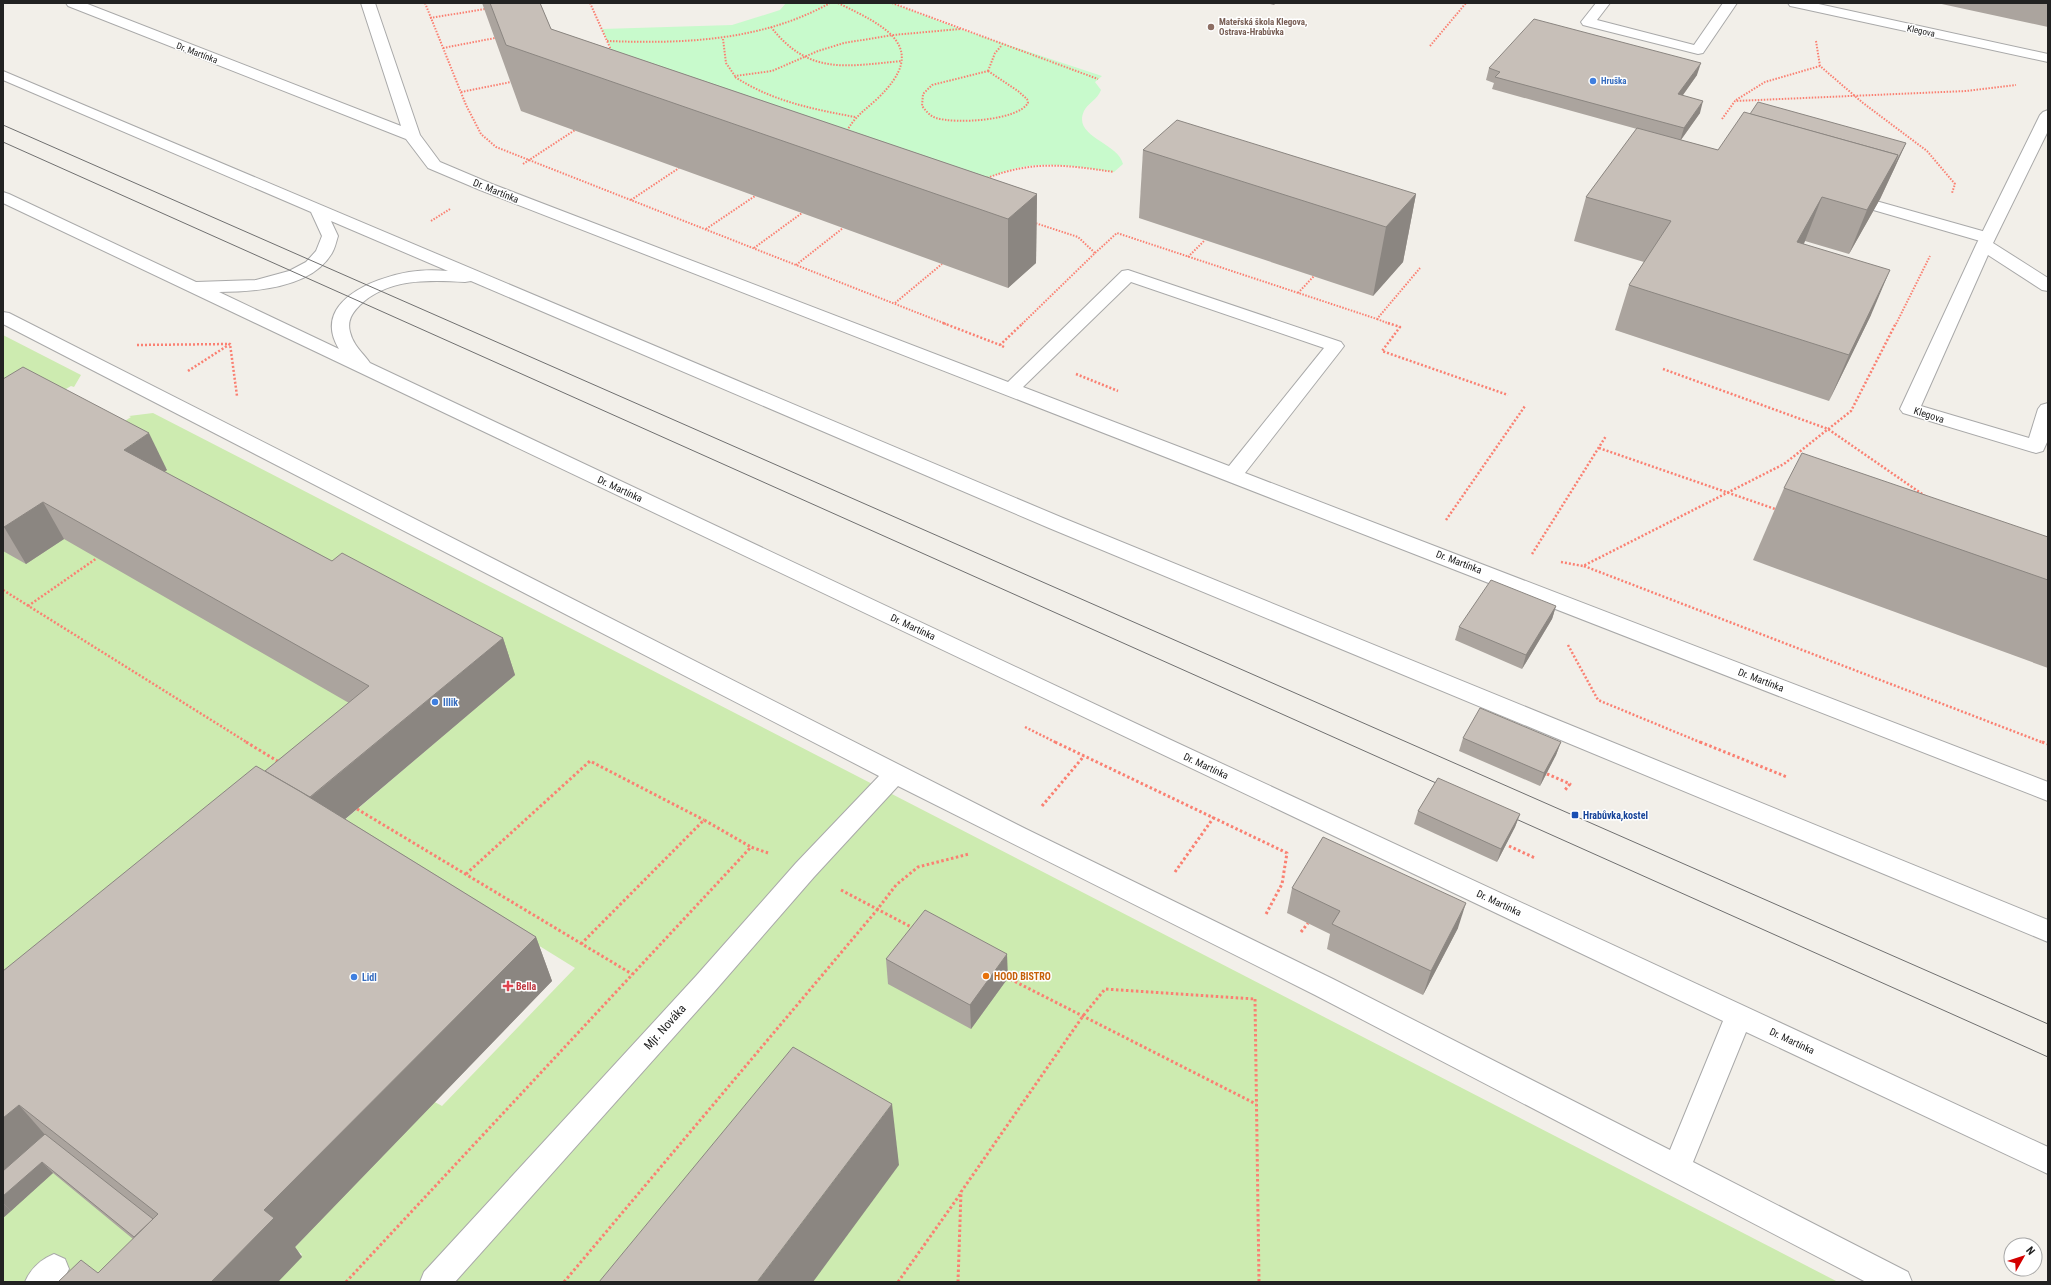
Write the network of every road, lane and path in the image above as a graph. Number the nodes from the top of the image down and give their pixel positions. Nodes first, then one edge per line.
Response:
1 (73, 3) edge
2 (368, 3) edge
3 (425, 3) edge
4 (830, 3) edge
5 (838, 3) edge
6 (892, 3) edge
7 (1466, 3) edge
8 (1603, 3) edge
9 (1730, 3) edge
10 (1795, 3) edge
11 (485, 9) dead end
12 (1826, 10) junction
13 (430, 18) junction
14 (771, 27) junction
15 (960, 29) junction
16 (894, 35) junction
17 (495, 38) edge
18 (722, 39) junction
19 (607, 41) dead end
20 (1002, 45) junction
21 (1430, 46) dead end
22 (443, 48) junction
23 (804, 58) junction
24 (2048, 58) edge
25 (902, 61) junction
26 (1820, 66) junction
27 (988, 71) junction
28 (3, 75) edge
29 (735, 76) junction
30 (1098, 79) dead end
31 (511, 82) edge
32 (2021, 83) dead end
33 (460, 92) junction
34 (1854, 96) junction
35 (1735, 100) junction
36 (2048, 115) edge
37 (856, 117) junction
38 (1722, 119) dead end
39 (575, 130) edge
40 (846, 134) edge
41 (412, 136) junction
42 (529, 160) junction
43 (679, 168) edge
44 (1114, 172) dead end
45 (984, 179) edge
46 (486, 187) junction
47 (756, 196) edge
48 (3, 197) edge
49 (630, 200) junction
50 (1876, 206) edge
51 (317, 208) junction
52 (802, 213) edge
53 (1943, 226) junction
54 (844, 228) dead end
55 (706, 229) junction
56 (1206, 240) dead end
57 (1986, 242) junction
58 (754, 248) junction
59 (1095, 253) dead end
60 (1188, 257) junction
61 (942, 264) dead end
62 (796, 265) junction
63 (1420, 268) dead end
64 (1314, 276) dead end
65 (480, 279) junction
66 (187, 284) junction
67 (2048, 286) edge
68 (1298, 293) junction
69 (894, 304) junction
70 (3, 317) edge
71 (1377, 319) junction
72 (1000, 345) dead end
73 (365, 368) junction
74 (1663, 369) dead end
75 (187, 372) dead end
76 (1011, 389) junction
77 (1508, 395) dead end
78 (238, 403) dead end
79 (1525, 406) dead end
80 (2048, 409) edge
81 (1828, 429) junction
82 (1606, 436) dead end
83 (1599, 448) junction
84 (1233, 475) junction
85 (1728, 492) junction
86 (1930, 499) edge
87 (1780, 510) dead end
88 (1446, 520) dead end
89 (1532, 554) dead end
90 (97, 558) edge
91 (1556, 562) dead end
92 (1583, 566) junction
93 (3, 590) edge
94 (28, 606) junction
95 (1565, 639) dead end
96 (1025, 727) dead end
97 (2048, 744) edge
98 (1084, 756) junction
99 (276, 768) edge
100 (896, 773) junction
101 (1547, 774) edge
102 (1788, 777) dead end
103 (1565, 790) dead end
104 (2048, 792) edge
105 (357, 809) dead end
106 (1214, 817) junction
107 (704, 820) junction
108 (1017, 836) junction
109 (1509, 846) edge
110 (751, 847) junction
111 (1535, 858) dead end
112 (805, 870) junction
113 (1175, 872) dead end
114 (466, 874) junction
115 (877, 910) junction
116 (1272, 920) dead end
117 (1308, 923) dead end
118 (915, 928) edge
119 (2048, 931) edge
120 (1300, 935) dead end
121 (581, 944) junction
122 (1280, 965) junction
123 (632, 974) junction
124 (1001, 975) edge
125 (1255, 999) junction
126 (1083, 1016) junction
127 (1739, 1016) junction
128 (1256, 1104) junction
129 (2048, 1161) edge
130 (1676, 1169) junction
131 (961, 1192) junction
132 (346, 1282) edge
133 (435, 1282) edge
134 (564, 1282) edge
135 (898, 1282) edge
136 (958, 1282) edge
137 (1259, 1282) edge
138 (1897, 1282) edge

1 - 41 street, Dr. Martínka
2 - 41 street, Dr. Martínka
3 - 13 path
4 - 14 path
5 - 16 path
6 - 15 path
7 - 21 path
8 - 9 street
10 - 12 street, Klegova
11 - 13 path
12 - 24 street, Klegova
12 - 26 path
13 - 22 path
14 - 18 path
14 - 23 path
15 - 16 path
15 - 20 path
16 - 23 path
16 - 25 path
17 - 22 path
18 - 19 path
18 - 29 path
20 - 27 path
20 - 30 path
22 - 33 path
23 - 25 path
23 - 29 path
25 - 37 path
26 - 34 path
26 - 35 path
27 - 27 path
28 - 51 street, Dr. Martínka
29 - 37 path
31 - 33 path
32 - 34 path
33 - 42 path
34 - 35 path
34 - 53 path
35 - 38 path
36 - 57 street, Klegova
37 - 40 path
39 - 42 path
41 - 46 street, Dr. Martínka
42 - 46 path
42 - 49 path
43 - 49 path
44 - 45 path
46 - 76 street, Dr. Martínka
47 - 55 path
48 - 66 street, Dr. Martínka
49 - 55 path
50 - 53 street
51 - 65 street, Dr. Martínka
51 - 66 street, Dr. Martínka
52 - 58 path
53 - 57 street
53 - 81 path
54 - 62 path
55 - 58 path
56 - 60 path
57 - 67 street
57 - 80 street, Klegova
58 - 62 path
59 - 60 path
60 - 68 path
61 - 69 path
62 - 69 path
63 - 71 path
64 - 68 path
65 - 73 street, Dr. Martínka
65 - 119 street, Dr. Martínka
66 - 73 street, Dr. Martínka
68 - 71 path
69 - 72 path
70 - 100 street
71 - 77 path
73 - 127 street, Dr. Martínka
74 - 81 path
75 - 78 path
76 - 84 street, Dr. Martínka
76 - 84 street
79 - 88 path
81 - 85 path
81 - 86 path
82 - 83 path
83 - 85 path
83 - 89 path
84 - 104 street, Dr. Martínka
85 - 87 path
85 - 92 path
90 - 94 path
91 - 92 path
92 - 97 path
93 - 94 path
94 - 99 path
95 - 102 path
96 - 98 path
98 - 106 path
98 - 108 path
100 - 108 street
100 - 112 street, Mjr. Nováka
101 - 103 path
105 - 114 path
106 - 113 path
106 - 116 path
107 - 110 path
107 - 114 path
107 - 121 path
108 - 115 path
108 - 122 street
109 - 111 path
110 - 112 path
110 - 123 path
112 - 115 path
112 - 133 street, Mjr. Nováka
114 - 121 path
115 - 118 path
115 - 134 path
117 - 120 path
121 - 123 path
122 - 125 path
122 - 130 street
123 - 132 path
124 - 126 path
125 - 126 path
125 - 128 path
126 - 128 path
126 - 131 path
127 - 129 street, Dr. Martínka
127 - 130 street
128 - 137 path
130 - 138 street
131 - 135 path
131 - 136 path

